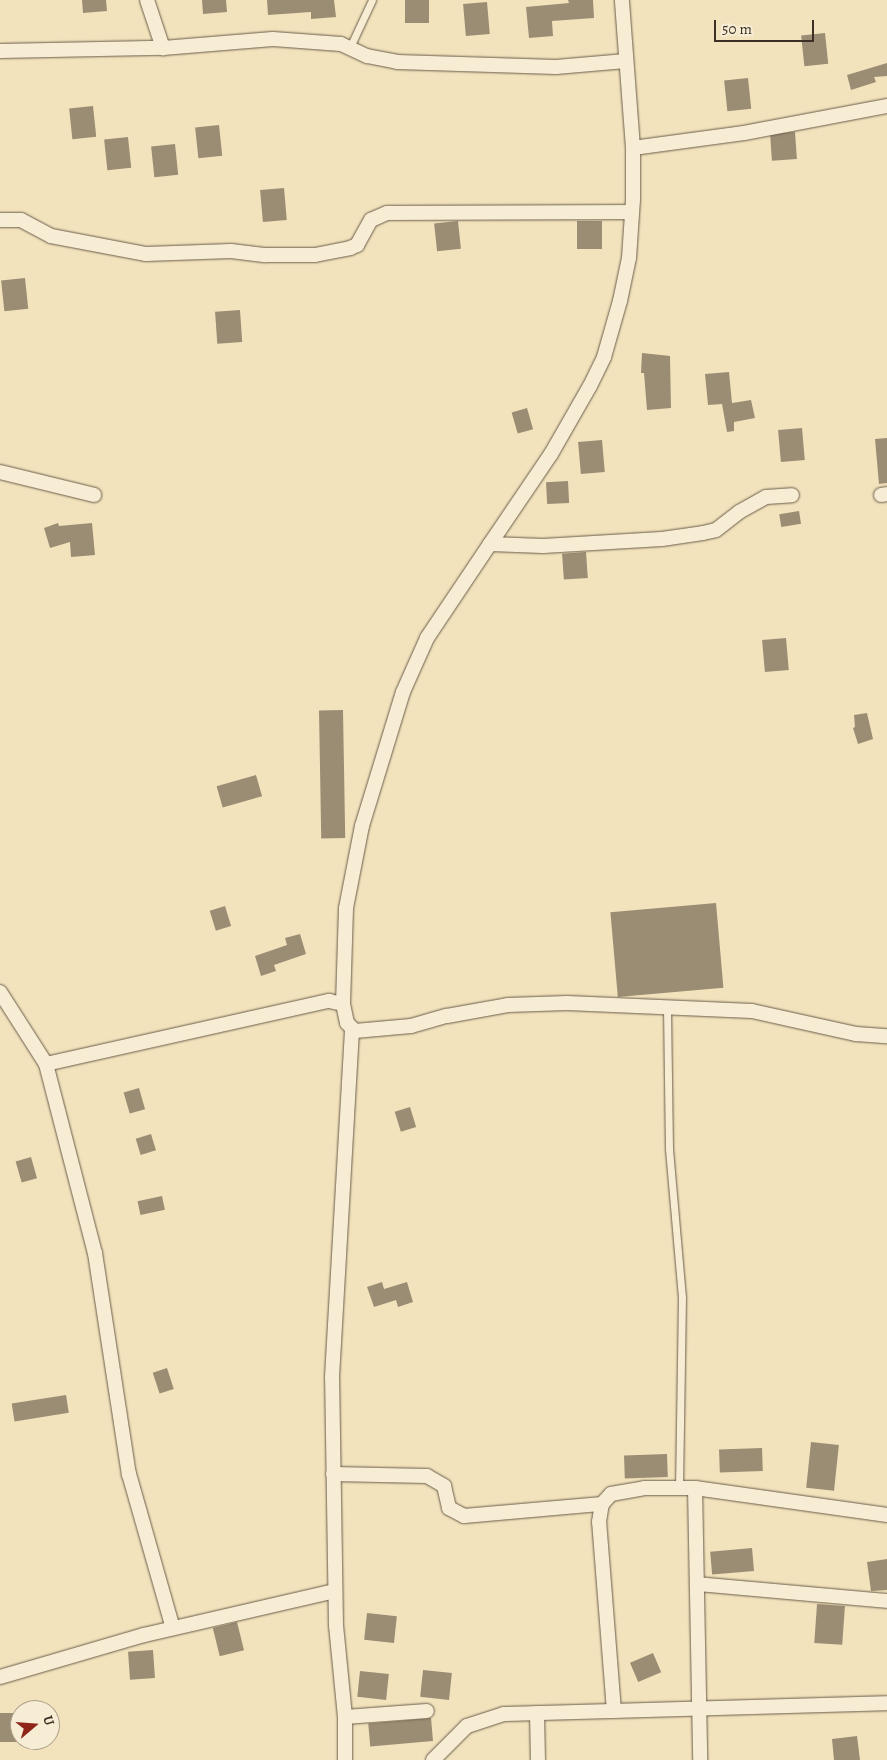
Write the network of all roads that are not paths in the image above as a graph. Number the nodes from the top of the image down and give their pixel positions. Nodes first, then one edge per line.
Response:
1 (147, 0) edge
2 (372, 0) edge
3 (622, 0) edge
4 (163, 48) junction
5 (350, 48) junction
6 (0, 51) edge
7 (626, 61) junction
8 (887, 106) edge
9 (633, 148) junction
10 (632, 212) junction
11 (0, 220) edge
12 (0, 472) edge
13 (94, 495) dead end
14 (792, 495) dead end
15 (490, 544) junction
16 (0, 992) edge
17 (343, 1004) junction
18 (667, 1007) junction
19 (352, 1030) junction
20 (887, 1036) edge
21 (46, 1064) junction
22 (333, 1474) junction
23 (679, 1488) junction
24 (695, 1488) junction
25 (602, 1504) junction
26 (887, 1515) edge
27 (697, 1584) junction
28 (336, 1591) junction
29 (887, 1601) edge
30 (174, 1628) junction
31 (0, 1677) edge
32 (887, 1703) edge
33 (699, 1710) junction
34 (427, 1711) dead end
35 (614, 1711) junction
36 (537, 1713) junction
37 (346, 1717) junction
38 (345, 1760) edge
39 (433, 1760) edge
40 (538, 1760) edge
41 (700, 1760) edge

1 - 4 street
2 - 5 lane
3 - 7 street
4 - 5 street
4 - 6 street
5 - 7 street
7 - 9 street
8 - 9 street
9 - 10 street
10 - 11 street
10 - 15 street
12 - 13 street
14 - 15 street
15 - 17 street
16 - 21 street
17 - 19 street
17 - 21 street
18 - 19 street
18 - 20 street
18 - 23 lane
19 - 22 street
21 - 30 street
22 - 25 street
22 - 28 street
23 - 24 street
23 - 25 street
24 - 26 street
24 - 27 street
25 - 35 street
27 - 29 street
27 - 33 street
28 - 30 street
28 - 37 street
30 - 31 street
32 - 33 street
33 - 35 street
33 - 41 street
34 - 37 street
35 - 36 street
36 - 39 street
36 - 40 street
37 - 38 street

